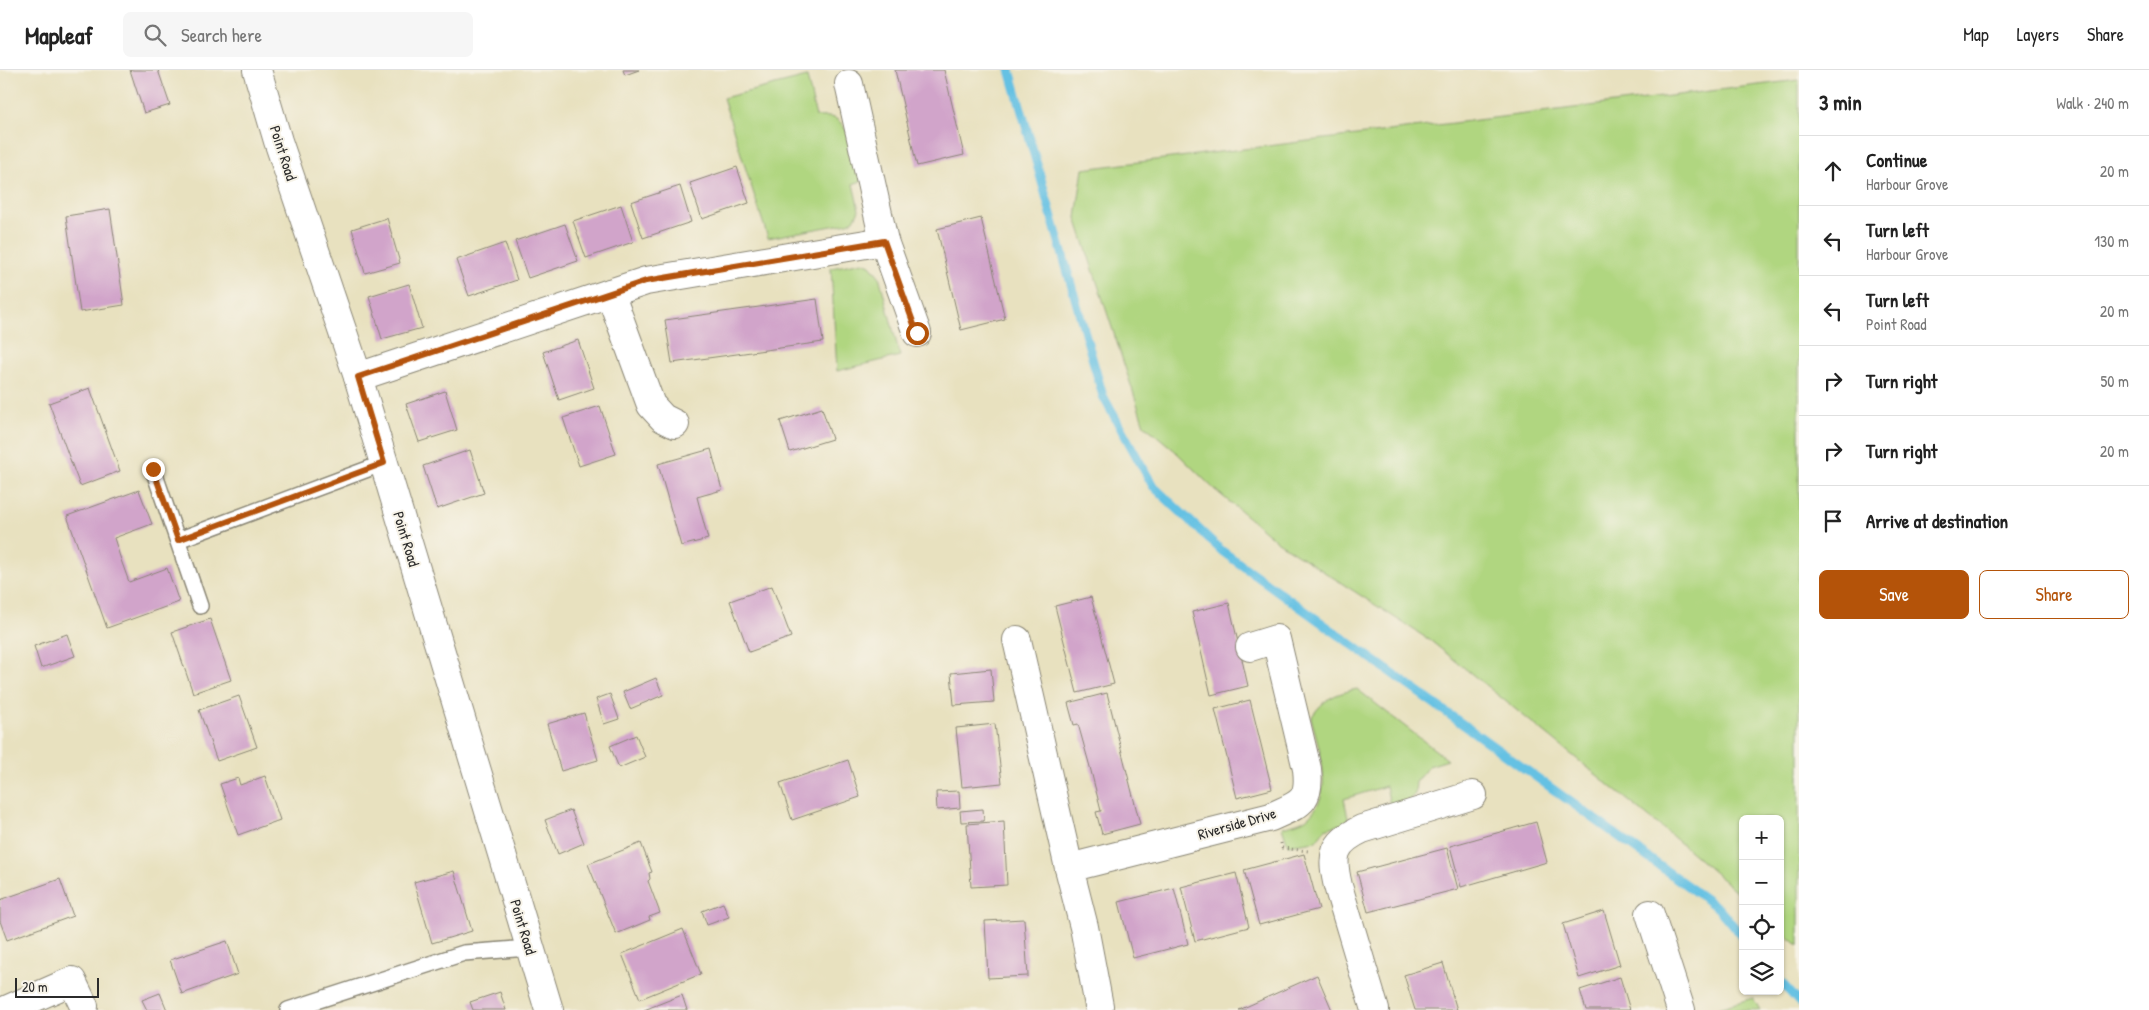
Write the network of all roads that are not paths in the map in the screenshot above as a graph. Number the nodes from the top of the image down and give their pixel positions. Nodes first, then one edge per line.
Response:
1 (257, 70) edge
2 (850, 84) dead end
3 (884, 241) junction
4 (610, 293) junction
5 (917, 333) dead end
6 (358, 377) junction
7 (675, 424) dead end
8 (384, 463) junction
9 (153, 469) dead end
10 (178, 540) junction
11 (200, 606) dead end
12 (1017, 640) dead end
13 (1250, 648) dead end
14 (1473, 795) dead end
15 (1069, 868) junction
16 (1650, 914) dead end
17 (529, 948) junction
18 (84, 1006) dead end
19 (1095, 1009) edge
20 (6, 1010) edge
21 (288, 1010) edge
22 (549, 1010) edge
23 (1375, 1010) edge
24 (1681, 1010) edge

1 - 6 street, Point Road
2 - 3 street
3 - 4 street
3 - 5 street
4 - 6 street
4 - 7 street
6 - 8 street, Point Road
8 - 10 lane
8 - 17 street, Point Road
9 - 10 lane
10 - 11 lane
12 - 15 street
13 - 15 street, Riverside Drive
14 - 23 street
15 - 19 street
16 - 24 street
17 - 21 lane
17 - 22 street, Point Road
18 - 20 street

